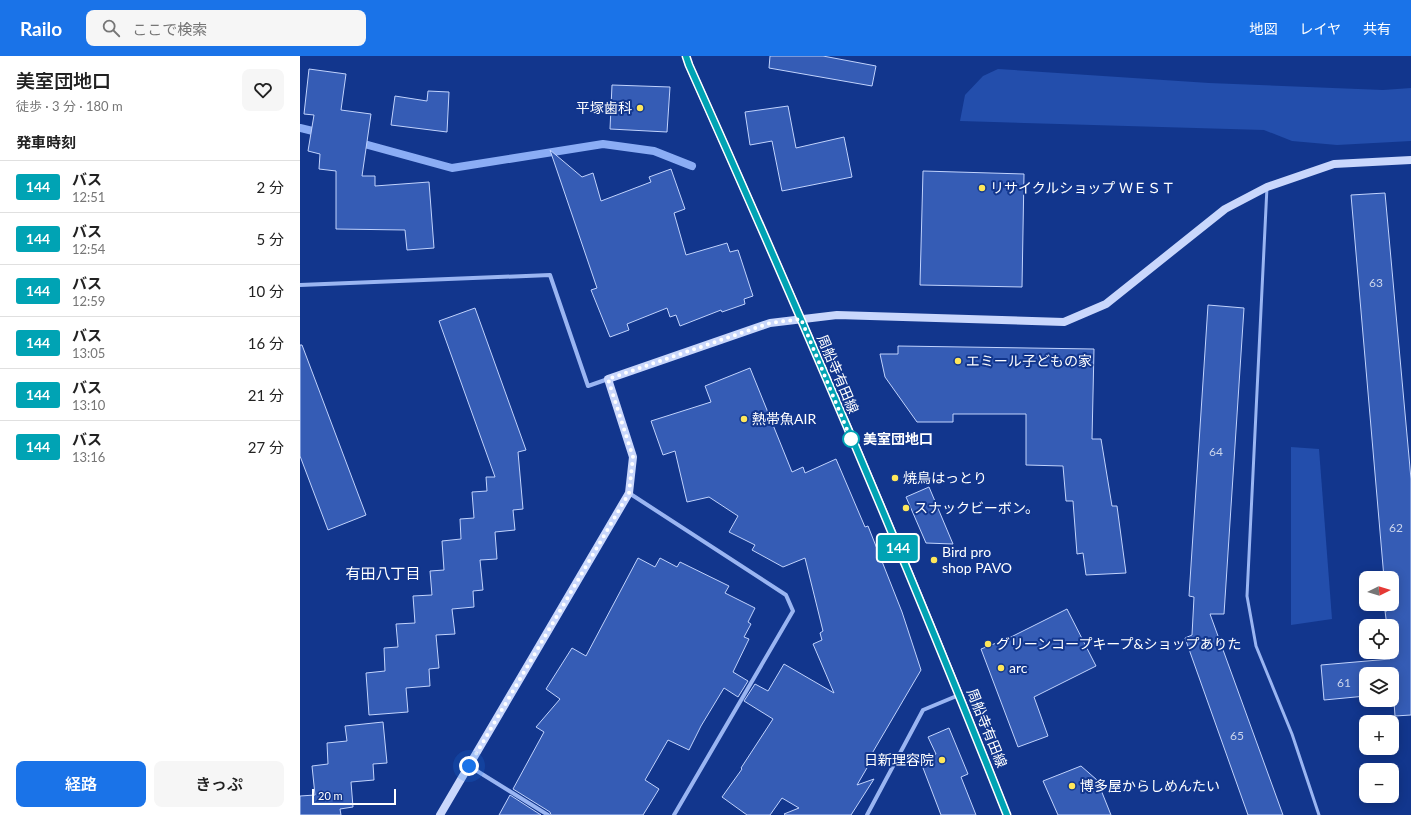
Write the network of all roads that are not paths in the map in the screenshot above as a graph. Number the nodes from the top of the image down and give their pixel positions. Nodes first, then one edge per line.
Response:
1 (686, 56) edge
2 (1411, 160) edge
3 (1267, 187) junction
4 (300, 285) edge
5 (801, 319) junction
6 (608, 379) junction
7 (629, 493) junction
8 (960, 695) junction
9 (469, 766) junction
10 (440, 815) edge
11 (548, 815) edge
12 (674, 815) edge
13 (867, 815) edge
14 (1007, 815) edge
15 (1319, 815) edge

1 - 5 street, 周船寺有田線
2 - 3 street
3 - 5 street
3 - 15 lane
4 - 6 street
5 - 6 street
5 - 8 street, 周船寺有田線
6 - 7 street
7 - 9 street
7 - 12 street
8 - 13 street
8 - 14 street, 周船寺有田線
9 - 10 street
9 - 11 street

